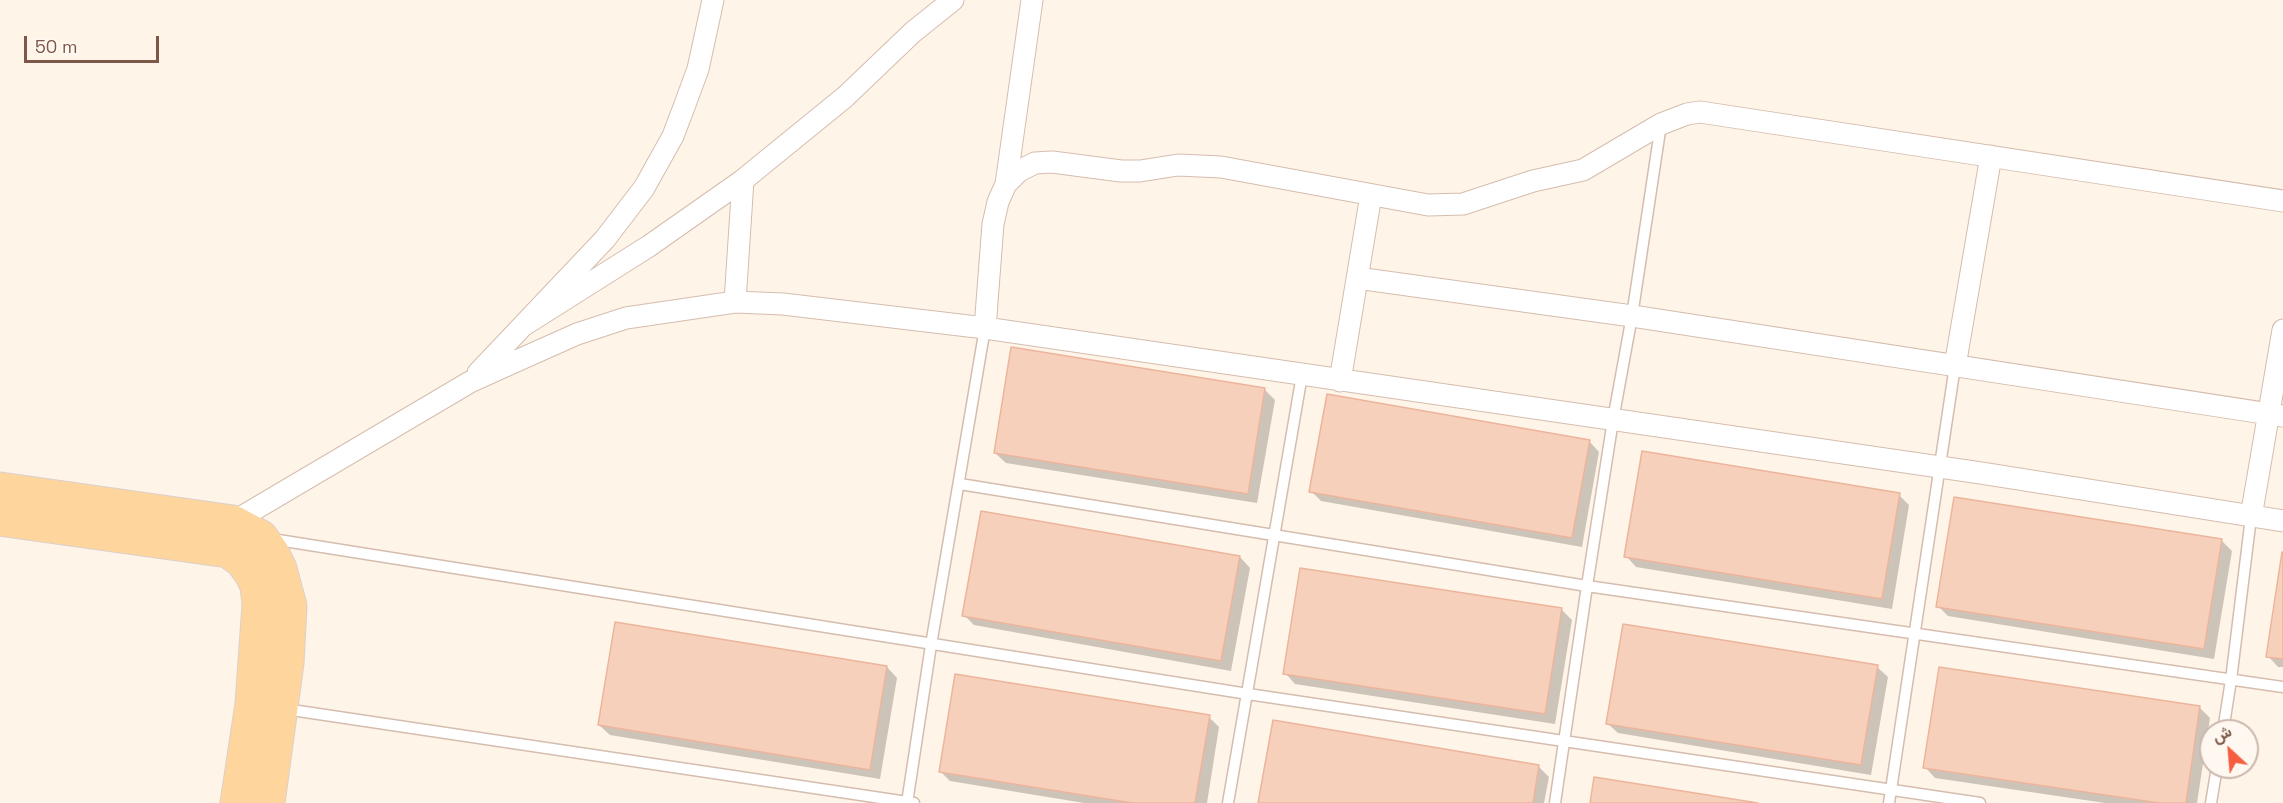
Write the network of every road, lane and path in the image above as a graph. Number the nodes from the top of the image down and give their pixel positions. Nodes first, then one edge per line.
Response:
1 (713, 0) edge
2 (953, 0) edge
3 (1032, 0) edge
4 (1661, 124) junction
5 (1991, 156) junction
6 (743, 180) junction
7 (1006, 184) junction
8 (1371, 195) junction
9 (2283, 201) edge
10 (1357, 278) junction
11 (735, 302) junction
12 (1632, 316) junction
13 (524, 325) junction
14 (985, 328) junction
15 (2283, 330) edge
16 (1955, 366) junction
17 (1302, 375) junction
18 (1340, 381) junction
19 (470, 382) junction
20 (2276, 415) edge
21 (1613, 420) junction
22 (1939, 468) junction
23 (960, 484) junction
24 (0, 489) edge
25 (2251, 517) junction
26 (0, 519) edge
27 (2283, 521) edge
28 (1274, 535) junction
29 (243, 540) junction
30 (1587, 586) junction
31 (1914, 632) junction
32 (931, 645) junction
33 (2231, 680) junction
34 (2283, 687) edge
35 (1248, 694) junction
36 (266, 706) junction
37 (2225, 719) edge
38 (1564, 742) junction
39 (2215, 779) edge
40 (1892, 790) junction
41 (237, 803) edge
42 (268, 803) edge
43 (909, 803) edge
44 (1228, 803) edge
45 (1555, 803) edge
46 (1889, 803) edge
47 (1980, 803) edge
48 (2211, 803) edge

1 - 13 street
2 - 6 street
3 - 7 street
4 - 5 street
4 - 8 street
4 - 12 lane
5 - 9 street
5 - 16 street
6 - 11 street
6 - 13 street
7 - 8 street
7 - 14 street
8 - 10 street
10 - 12 street
10 - 18 street
11 - 14 street
11 - 19 street
12 - 16 street
12 - 21 lane
13 - 19 street
14 - 17 street
14 - 23 lane
15 - 20 street
16 - 20 street
16 - 22 lane
17 - 18 street
17 - 28 lane
18 - 21 street
19 - 29 street
20 - 25 street
21 - 22 street
21 - 30 lane
22 - 25 street
22 - 31 lane
23 - 28 lane
23 - 32 lane
24 - 29 main road
25 - 27 street
25 - 33 lane
26 - 29 main road
28 - 30 lane
28 - 35 lane
29 - 32 lane
29 - 36 main road
30 - 31 lane
30 - 38 lane
31 - 33 lane
31 - 40 lane
32 - 35 lane
32 - 43 lane
33 - 34 lane
33 - 37 lane
35 - 38 lane
35 - 44 lane
36 - 41 main road
36 - 42 main road
36 - 43 lane
38 - 40 lane
38 - 45 lane
39 - 48 lane
40 - 46 lane
40 - 47 lane

